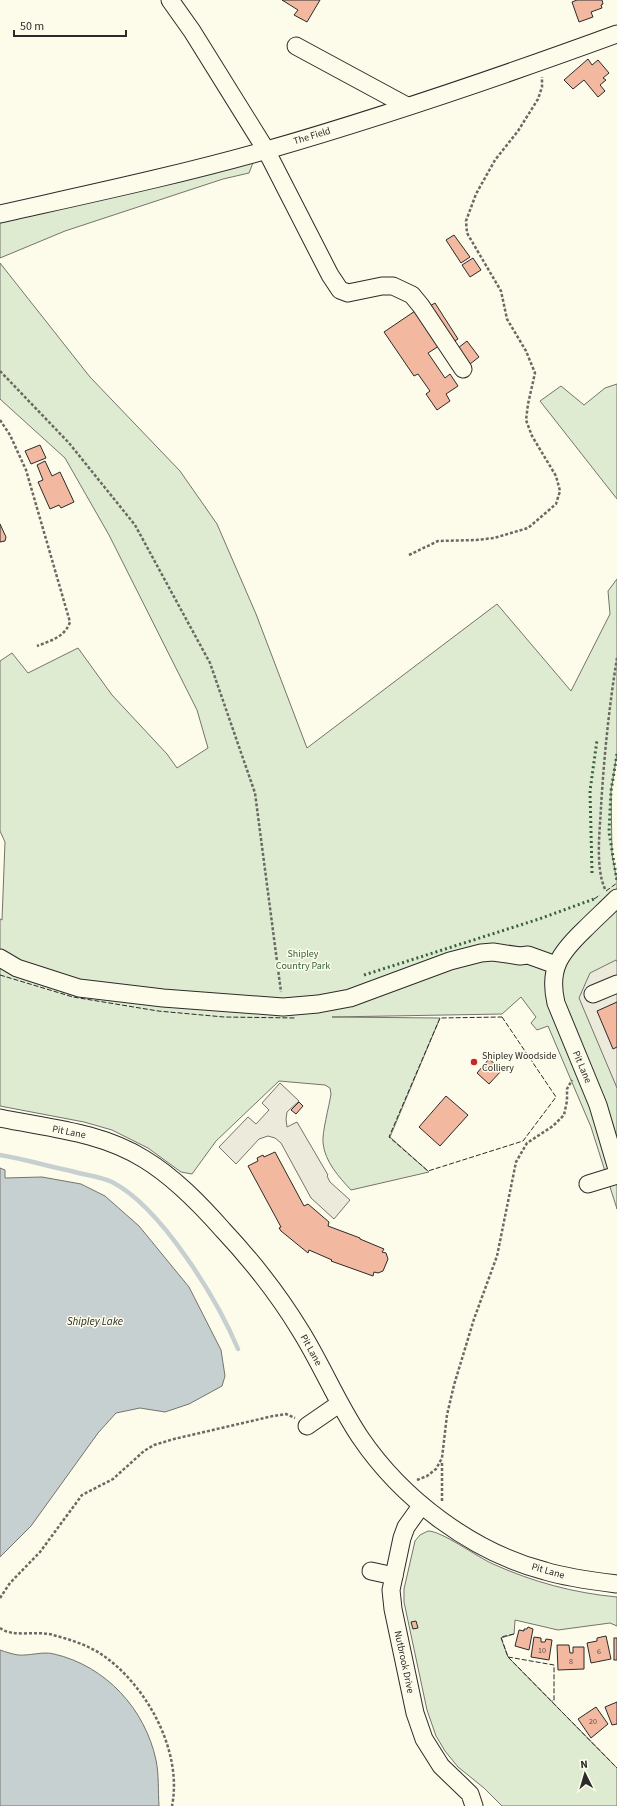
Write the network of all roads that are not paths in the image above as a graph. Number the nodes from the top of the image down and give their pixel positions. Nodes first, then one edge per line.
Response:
1 (170, 0) edge
2 (617, 34) edge
3 (296, 46) dead end
4 (407, 106) junction
5 (266, 150) junction
6 (0, 214) edge
7 (464, 369) dead end
8 (614, 901) edge
9 (0, 958) edge
10 (556, 965) junction
11 (617, 984) edge
12 (593, 994) dead end
13 (0, 1118) edge
14 (617, 1169) edge
15 (617, 1175) edge
16 (588, 1184) dead end
17 (339, 1404) junction
18 (307, 1426) road end
19 (421, 1506) junction
20 (371, 1571) dead end
21 (394, 1576) junction
22 (617, 1584) edge
23 (474, 1806) edge

1 - 5 street
2 - 4 street, The Field
3 - 4 street
4 - 5 street, The Field
5 - 6 street, The Field
5 - 7 street
8 - 10 street, Pit Lane
9 - 10 street
10 - 14 street, Pit Lane
11 - 12 street
13 - 17 street, Pit Lane
15 - 16 street
17 - 18 street
17 - 19 street, Pit Lane
19 - 21 street, Nutbrook Drive
19 - 22 street, Pit Lane
20 - 21 street
21 - 23 street, Nutbrook Drive

